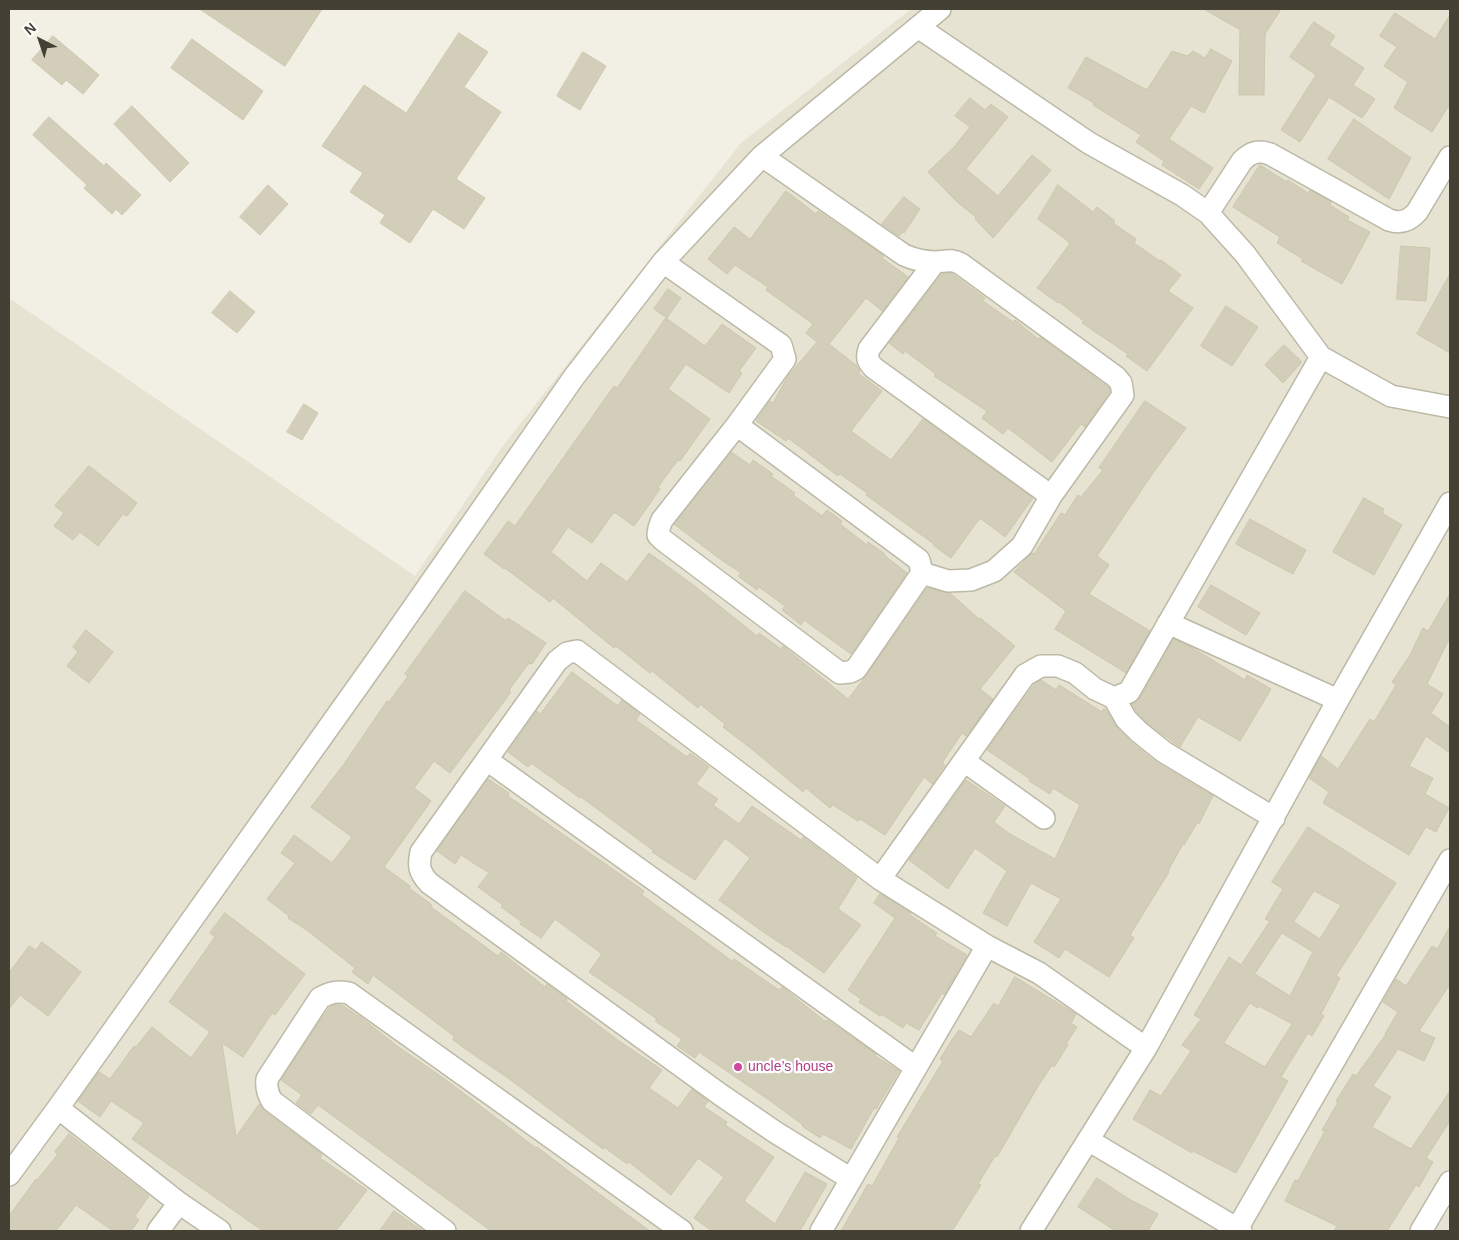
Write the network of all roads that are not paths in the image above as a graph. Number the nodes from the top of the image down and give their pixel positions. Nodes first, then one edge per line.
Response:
1 (940, 9) edge
2 (918, 27) junction
3 (762, 156) junction
4 (1450, 157) edge
5 (1208, 213) junction
6 (663, 262) junction
7 (935, 262) junction
8 (1321, 357) junction
9 (1450, 407) edge
10 (737, 425) junction
11 (1051, 496) junction
12 (1450, 503) edge
13 (922, 573) junction
14 (1168, 623) junction
15 (1114, 698) junction
16 (1338, 700) junction
17 (487, 760) junction
18 (964, 761) junction
19 (1044, 818) dead end
20 (1274, 818) junction
21 (1450, 860) edge
22 (880, 879) junction
23 (1443, 887) edge
24 (987, 946) junction
25 (1146, 1048) junction
26 (916, 1067) junction
27 (58, 1108) junction
28 (1088, 1140) junction
29 (9, 1175) edge
30 (851, 1179) junction
31 (1450, 1182) edge
32 (179, 1203) junction
33 (1239, 1230) edge
34 (158, 1231) edge
35 (220, 1231) edge
36 (445, 1231) edge
37 (682, 1231) edge
38 (821, 1231) edge
39 (1031, 1231) edge
40 (1421, 1231) edge

1 - 2 street
2 - 3 street
2 - 5 street
3 - 6 street
3 - 7 street
4 - 5 street
5 - 8 street
6 - 10 street
6 - 27 street
7 - 11 street
7 - 11 street
8 - 9 street
8 - 14 street
10 - 13 street
10 - 13 street
11 - 13 street
12 - 16 street
14 - 15 street
14 - 16 street
15 - 18 street
15 - 20 street
16 - 20 street
17 - 22 street
17 - 26 street
17 - 30 street
18 - 19 street
18 - 22 street
20 - 25 street
21 - 23 street
22 - 24 street
23 - 33 street
24 - 25 street
24 - 26 street
25 - 28 street
26 - 30 street
27 - 29 street
27 - 32 street
28 - 33 street
28 - 39 street
30 - 38 street
31 - 40 street
32 - 34 street
32 - 35 street
36 - 37 street

